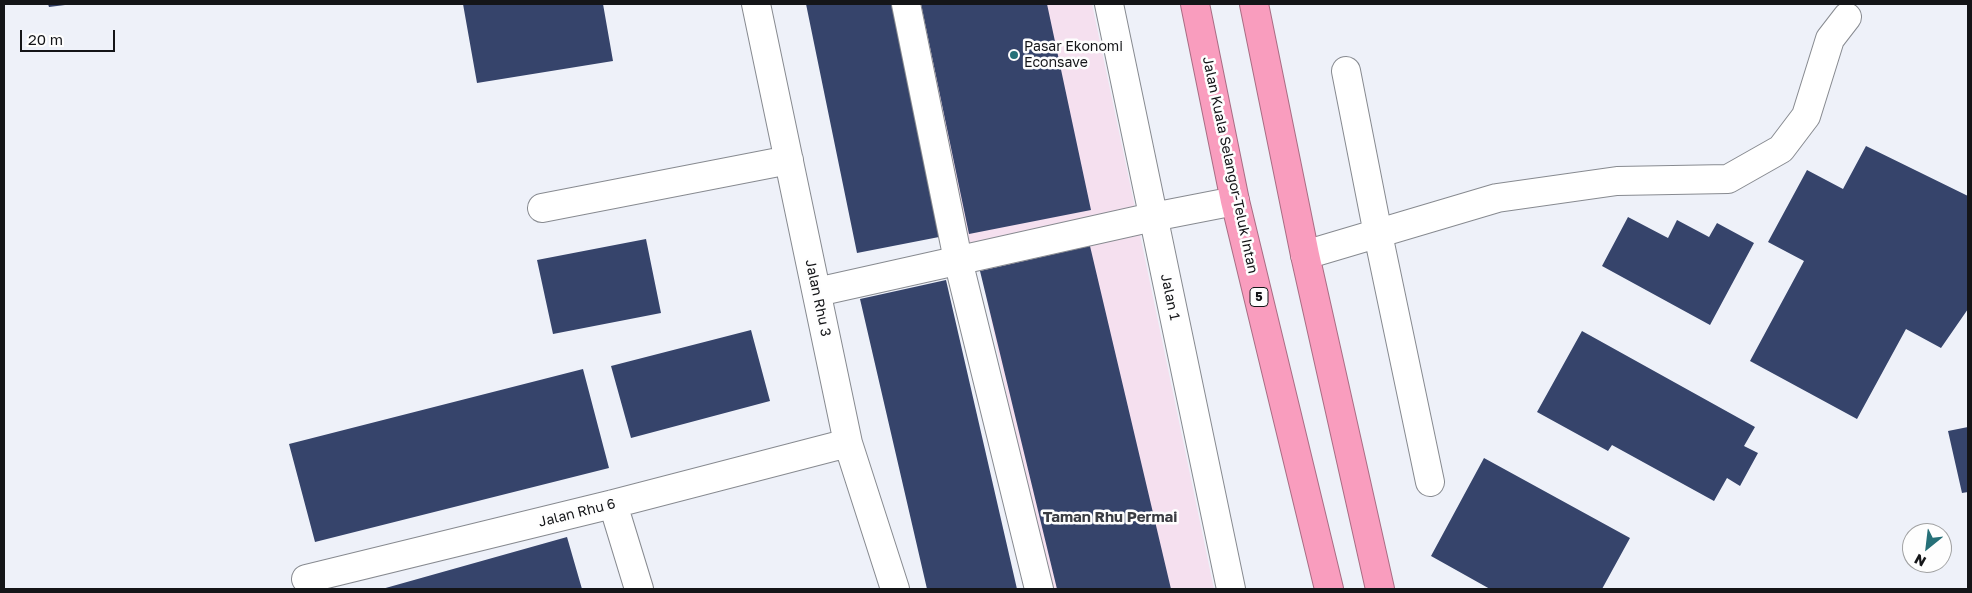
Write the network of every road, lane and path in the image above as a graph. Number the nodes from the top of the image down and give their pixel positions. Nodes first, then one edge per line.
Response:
1 (756, 4) edge
2 (906, 4) edge
3 (1109, 4) edge
4 (1195, 4) edge
5 (1254, 4) edge
6 (1847, 18) dead end
7 (1346, 71) dead end
8 (789, 160) junction
9 (1235, 201) junction
10 (542, 208) dead end
11 (1154, 217) junction
12 (1378, 234) junction
13 (1305, 255) junction
14 (958, 260) junction
15 (816, 292) junction
16 (848, 443) junction
17 (1430, 482) dead end
18 (613, 504) junction
19 (306, 579) dead end
20 (638, 589) edge
21 (894, 589) edge
22 (1039, 589) edge
23 (1231, 589) edge
24 (1329, 589) edge
25 (1380, 589) edge

1 - 8 street, Jalan Rhu 3
2 - 14 street
3 - 11 street, Jalan 1
4 - 9 highway, Jalan Kuala Selangor-Teluk Intan / 5
5 - 13 highway
6 - 12 street
7 - 12 street
8 - 10 street
8 - 15 street, Jalan Rhu 3
9 - 11 street
9 - 24 highway, Jalan Kuala Selangor-Teluk Intan / 5
11 - 14 street
11 - 23 street, Jalan 1
12 - 13 street
12 - 17 street
13 - 25 highway
14 - 15 street
14 - 22 street
15 - 16 street, Jalan Rhu 3
16 - 18 street, Jalan Rhu 6
16 - 21 street, Jalan Rhu 3
18 - 19 street, Jalan Rhu 6
18 - 20 street

